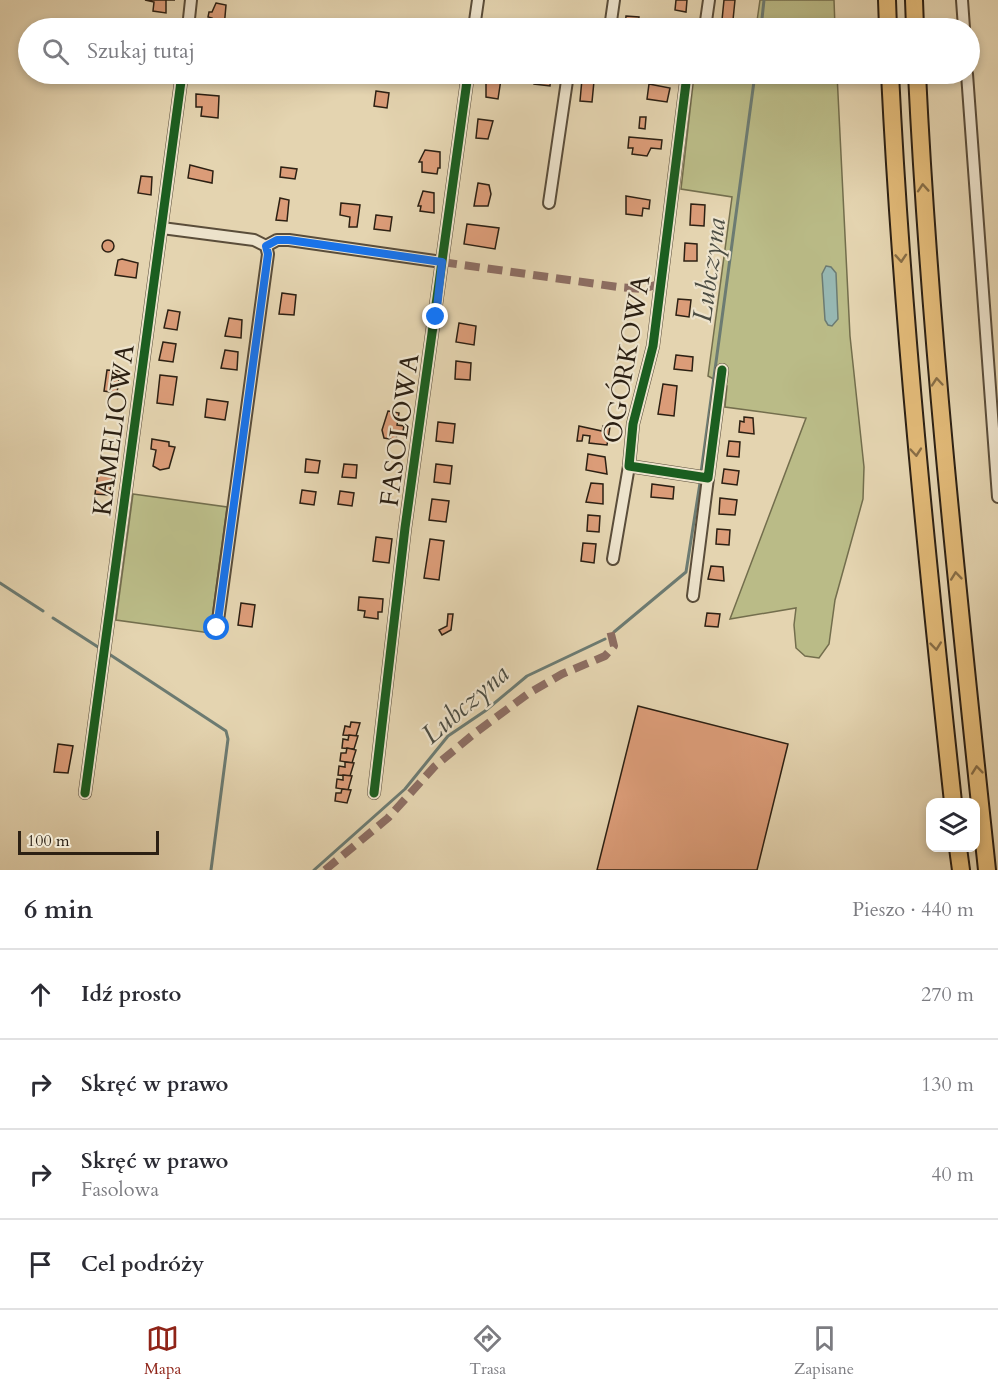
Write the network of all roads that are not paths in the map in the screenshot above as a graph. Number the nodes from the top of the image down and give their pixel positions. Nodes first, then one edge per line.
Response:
1 (191, 0) edge
2 (478, 0) edge
3 (614, 0) edge
4 (709, 0) edge
5 (887, 0) edge
6 (914, 0) edge
7 (962, 0) edge
8 (189, 18) edge
9 (475, 18) edge
10 (611, 18) edge
11 (706, 18) edge
12 (888, 18) edge
13 (915, 18) edge
14 (963, 18) edge
15 (181, 84) edge
16 (467, 84) edge
17 (567, 84) edge
18 (685, 84) edge
19 (891, 84) edge
20 (918, 84) edge
21 (968, 84) edge
22 (549, 203) dead end
23 (162, 228) junction
24 (266, 246) junction
25 (442, 262) junction
26 (722, 370) dead end
27 (629, 466) junction
28 (708, 478) junction
29 (998, 497) edge
30 (613, 559) dead end
31 (693, 596) dead end
32 (217, 628) dead end
33 (85, 792) dead end
34 (374, 792) dead end
35 (953, 798) edge
36 (959, 852) edge
37 (961, 870) edge
38 (987, 870) edge

1 - 8 street
2 - 9 street
3 - 10 street
4 - 11 street
5 - 12 highway
6 - 13 highway
7 - 14 street
15 - 23 street, KAMELIOWA
16 - 25 street, FASOLOWA
17 - 22 street
18 - 27 street, OGÓRKOWA
19 -> 35 highway
38 -> 20 highway
21 - 29 street
23 - 24 street
23 - 33 street, KAMELIOWA
24 - 25 street
24 - 32 street
25 - 34 street, FASOLOWA
26 - 28 street
27 - 28 street, OGÓRKOWA
27 - 30 street, OGÓRKOWA
28 - 31 street
36 - 37 highway

